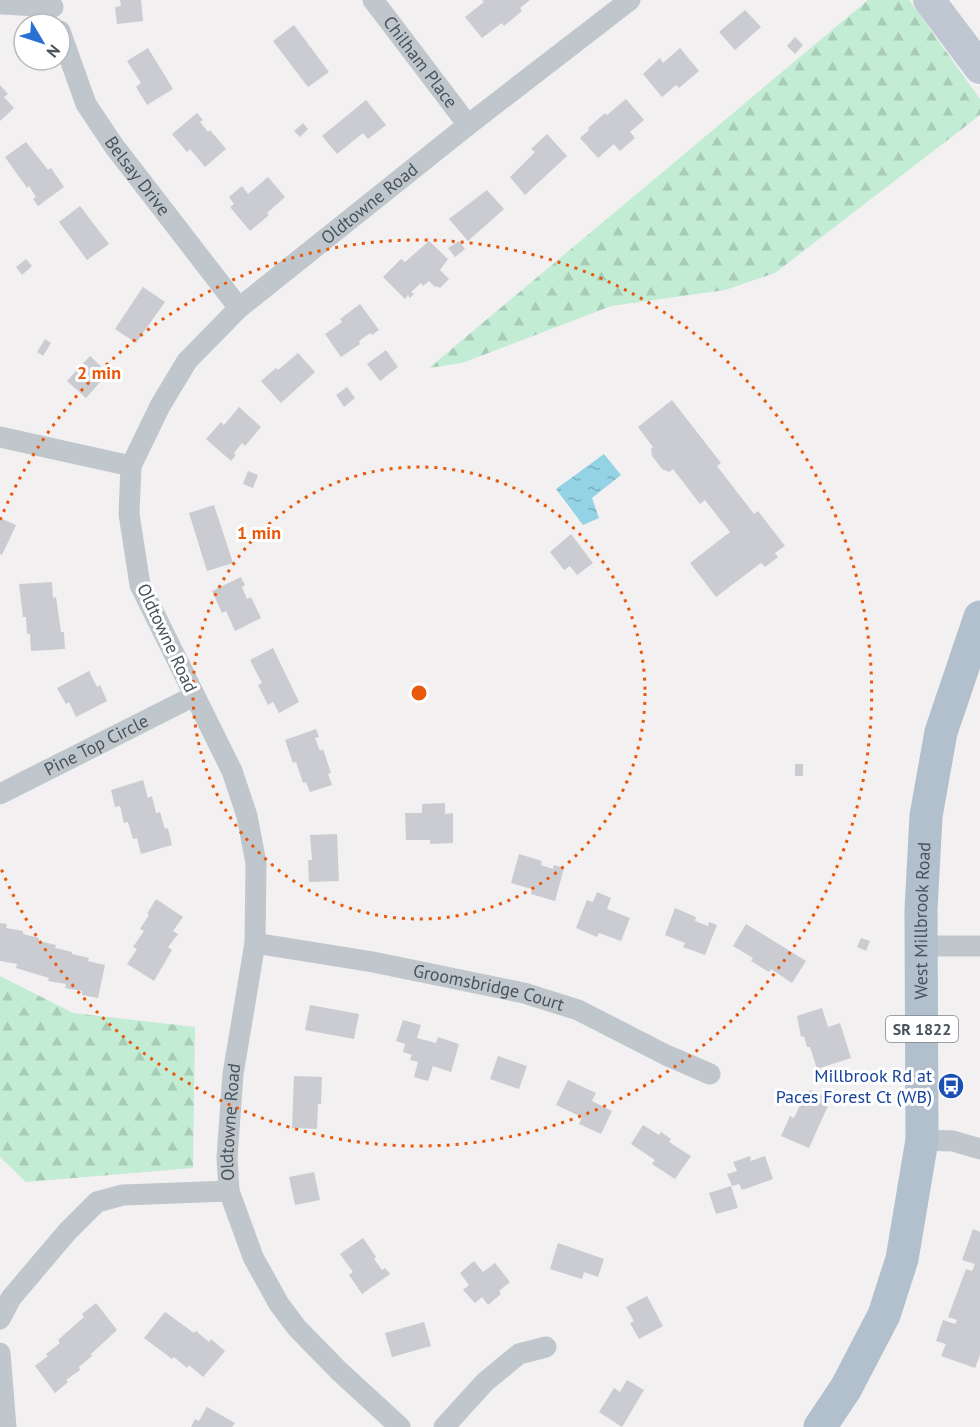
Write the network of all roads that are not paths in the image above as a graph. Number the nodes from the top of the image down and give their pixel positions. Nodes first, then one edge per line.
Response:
1 (374, 0) edge
2 (630, 0) edge
3 (929, 0) edge
4 (3, 4) dead end
5 (55, 10) edge
6 (72, 65) edge
7 (980, 68) edge
8 (468, 125) junction
9 (239, 308) junction
10 (0, 437) edge
11 (131, 466) junction
12 (980, 617) edge
13 (194, 696) junction
14 (0, 794) edge
15 (255, 943) junction
16 (921, 946) junction
17 (980, 946) edge
18 (710, 1074) dead end
19 (922, 1140) junction
20 (980, 1149) edge
21 (229, 1191) junction
22 (0, 1319) edge
23 (546, 1347) dead end
24 (0, 1353) edge
25 (6, 1427) edge
26 (400, 1427) edge
27 (444, 1427) edge
28 (820, 1427) edge

1 - 8 street, Chilham Place
2 - 8 street, Oldtowne Road
3 - 7 main road
4 - 5 street
6 - 9 street, Belsay Drive
8 - 9 street, Oldtowne Road
9 - 11 street, Oldtowne Road
10 - 11 street
11 - 13 street, Oldtowne Road
12 - 16 main road, West Millbrook Road / SR 1822
13 - 14 street, Pine Top Circle
13 - 15 street, Oldtowne Road
15 - 18 street, Groomsbridge Court
15 - 21 street, Oldtowne Road
16 - 17 street
16 - 19 main road, West Millbrook Road / SR 1822
19 - 20 street
19 - 28 main road, West Millbrook Road / SR 1822
21 - 22 street
21 - 26 street, Oldtowne Road
23 - 27 street
24 - 25 street

